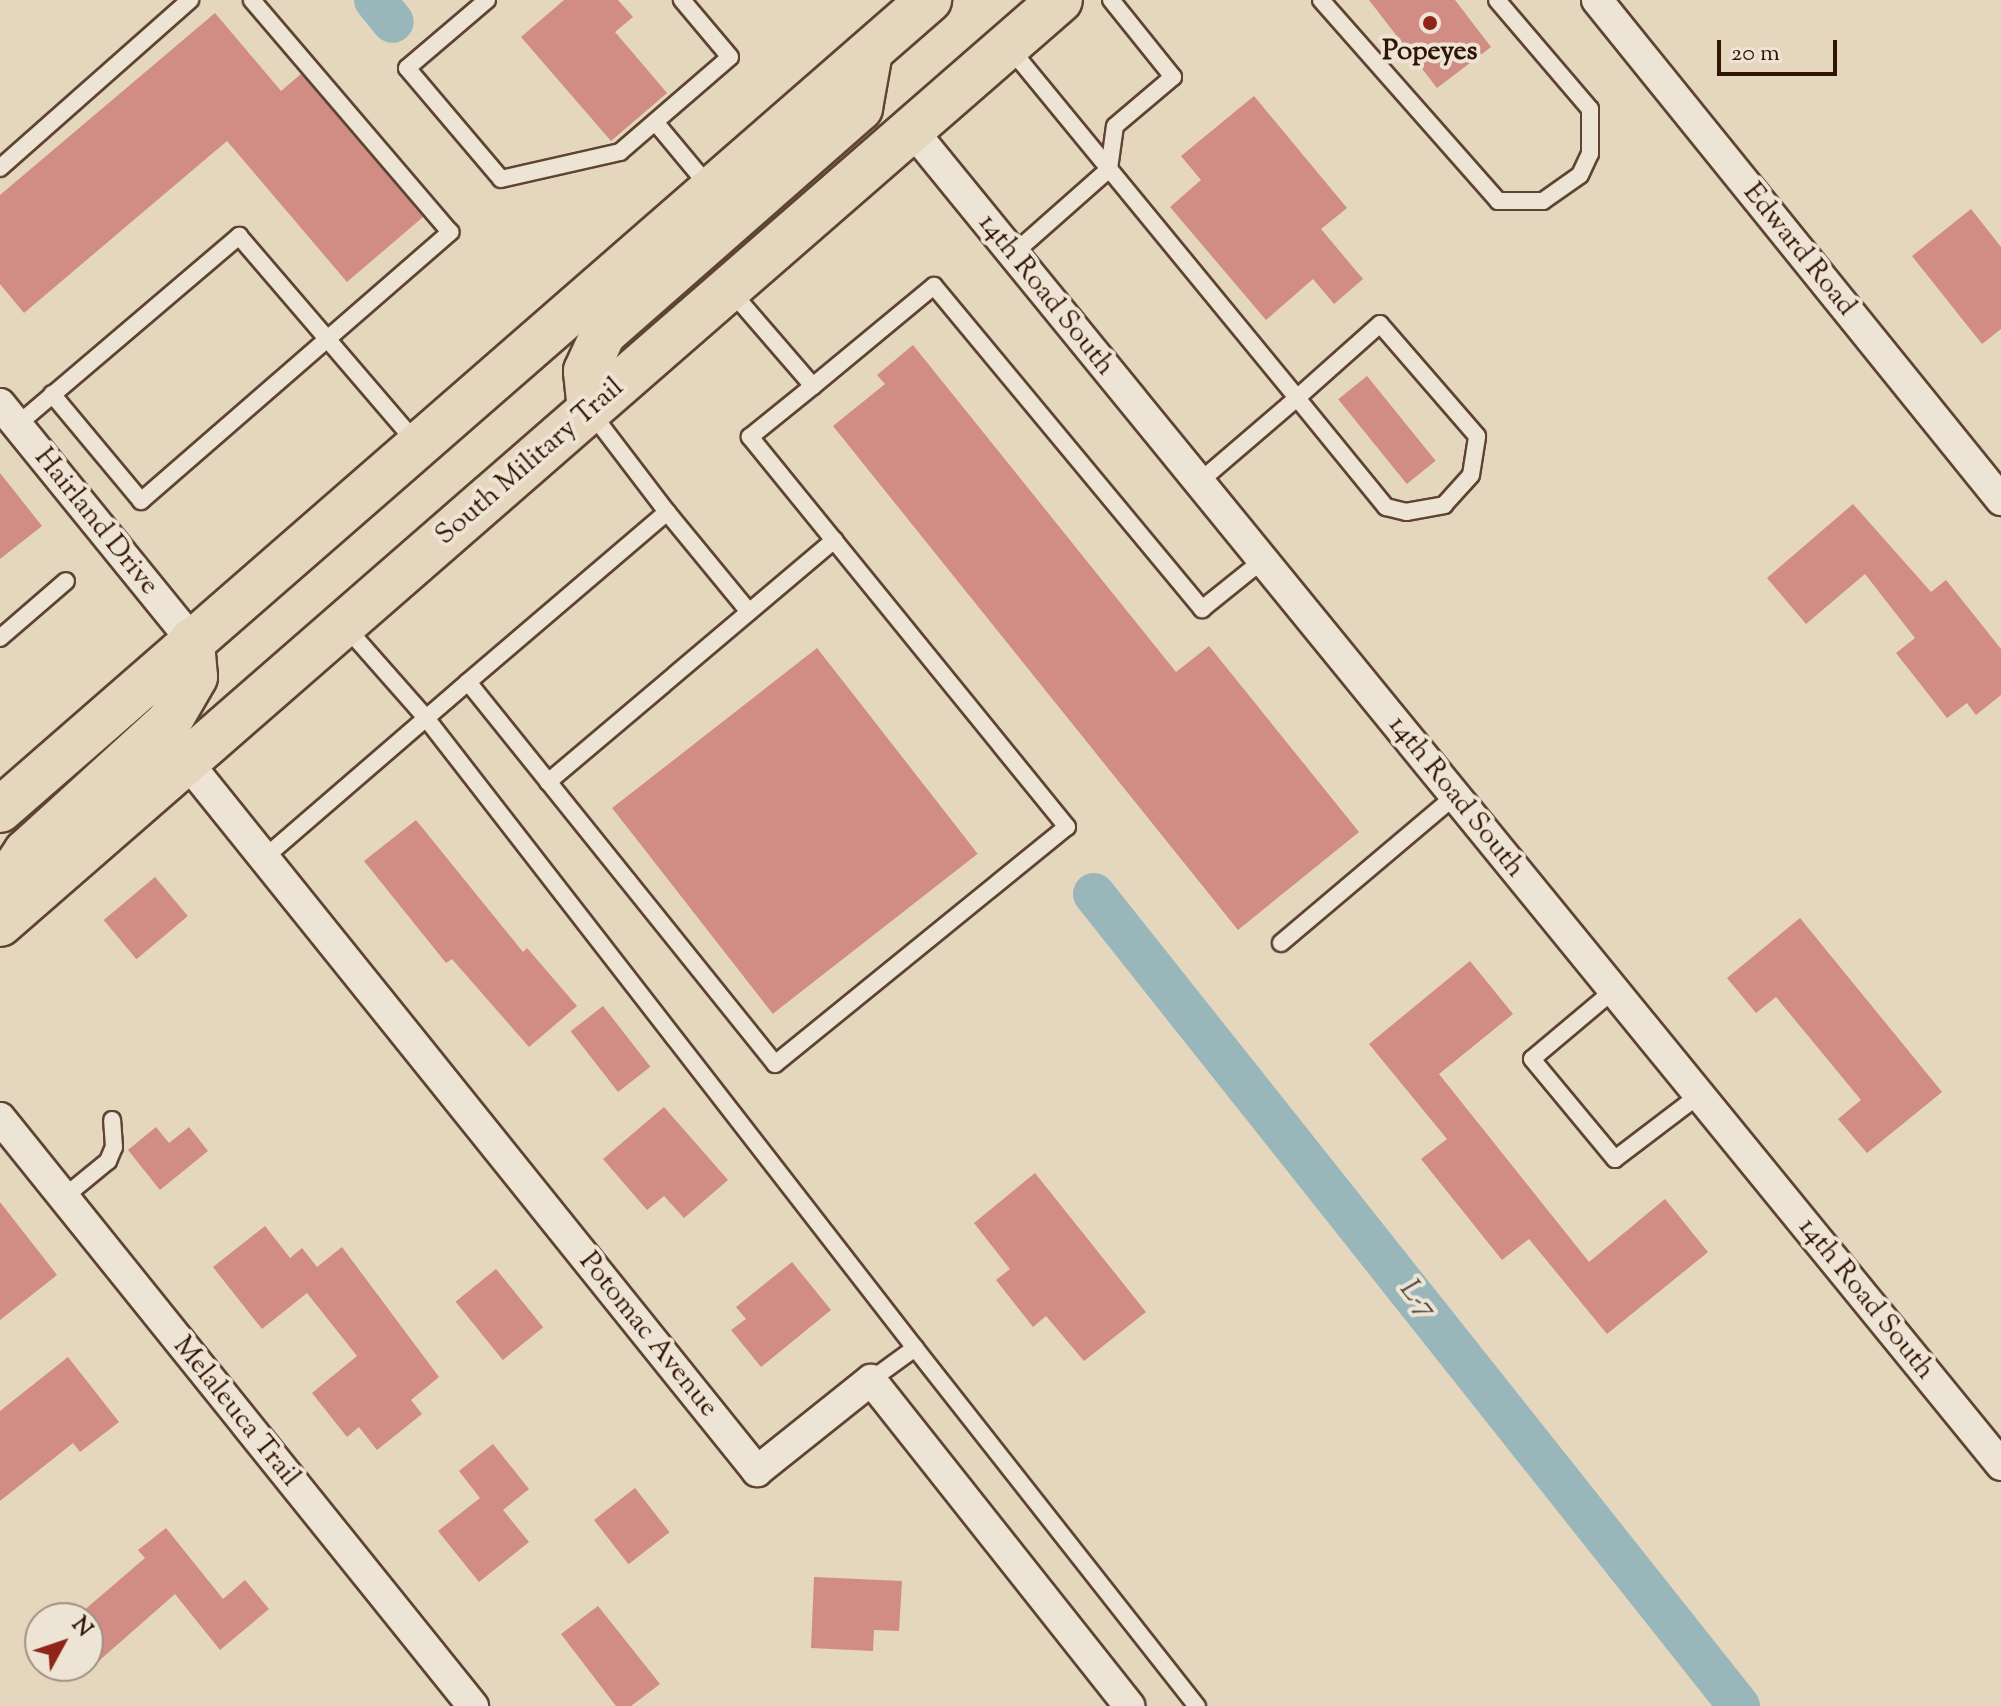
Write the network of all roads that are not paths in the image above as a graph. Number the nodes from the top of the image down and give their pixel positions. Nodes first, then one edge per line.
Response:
1 (190, 0) edge
2 (252, 0) edge
3 (487, 0) edge
4 (682, 0) edge
5 (929, 0) edge
6 (1060, 0) edge
7 (1111, 0) edge
8 (1321, 0) edge
9 (1497, 0) edge
10 (1597, 0) edge
11 (1008, 46) junction
12 (870, 52) junction
13 (656, 123) junction
14 (912, 130) junction
15 (0, 168) edge
16 (1109, 169) junction
17 (712, 190) junction
18 (1013, 254) junction
19 (729, 289) junction
20 (328, 340) junction
21 (813, 386) junction
22 (52, 394) junction
23 (1297, 398) junction
24 (590, 410) junction
25 (8, 414) edge
26 (418, 445) junction
27 (1199, 482) junction
28 (2001, 500) edge
29 (667, 512) junction
30 (834, 540) junction
31 (1263, 560) junction
32 (66, 581) dead end
33 (749, 612) junction
34 (344, 624) junction
35 (0, 638) edge
36 (192, 640) junction
37 (468, 682) junction
38 (426, 718) junction
39 (187, 762) junction
40 (548, 782) junction
41 (1455, 796) junction
42 (0, 810) edge
43 (264, 858) junction
44 (0, 891) edge
45 (0, 924) edge
46 (1281, 943) dead end
47 (1614, 990) junction
48 (1699, 1095) junction
49 (0, 1118) edge
50 (112, 1120) dead end
51 (64, 1197) junction
52 (915, 1348) junction
53 (871, 1380) junction
54 (2001, 1465) edge
55 (473, 1706) edge
56 (1129, 1706) edge
57 (1197, 1706) edge

1 - 15 lane
2 - 20 lane
3 - 13 lane
4 - 13 lane
5 - 12 main road
6 - 11 main road, South Military Trail
7 - 16 lane
8 - 9 lane
10 - 28 street, Edward Road
11 - 14 main road, South Military Trail
11 - 16 lane
12 - 17 main road
12 - 24 main road
13 - 17 lane
14 - 18 street, 14th Road South
14 - 19 main road, South Military Trail
16 - 18 lane
16 - 23 lane
17 - 26 main road
18 - 27 street, 14th Road South
19 - 21 lane
19 - 24 main road, South Military Trail
20 - 22 lane
20 - 22 lane
20 - 26 lane
21 - 30 lane
21 - 31 lane
22 - 25 lane
23 - 23 lane
23 - 27 lane
24 - 29 lane
24 - 34 main road, South Military Trail
25 - 36 street, Hairland Drive
26 - 36 main road
27 - 31 street, 14th Road South
29 - 33 lane
29 - 37 lane
30 - 33 lane
30 - 40 lane
31 - 41 street, 14th Road South
32 - 35 lane
33 - 40 lane
34 - 38 lane
34 - 39 main road, South Military Trail
36 - 42 main road
36 - 44 main road
37 - 38 lane
37 - 40 lane
38 - 43 lane
38 - 52 lane
39 - 43 street, Potomac Avenue
39 - 45 main road, South Military Trail
41 - 46 lane
41 - 47 street, 14th Road South
43 - 53 street, Potomac Avenue
47 - 48 street, 14th Road South
47 - 48 lane
48 - 54 street, 14th Road South
49 - 51 street, Melaleuca Trail
50 - 51 lane
51 - 55 street, Melaleuca Trail
52 - 53 lane
52 - 57 lane
53 - 56 street

